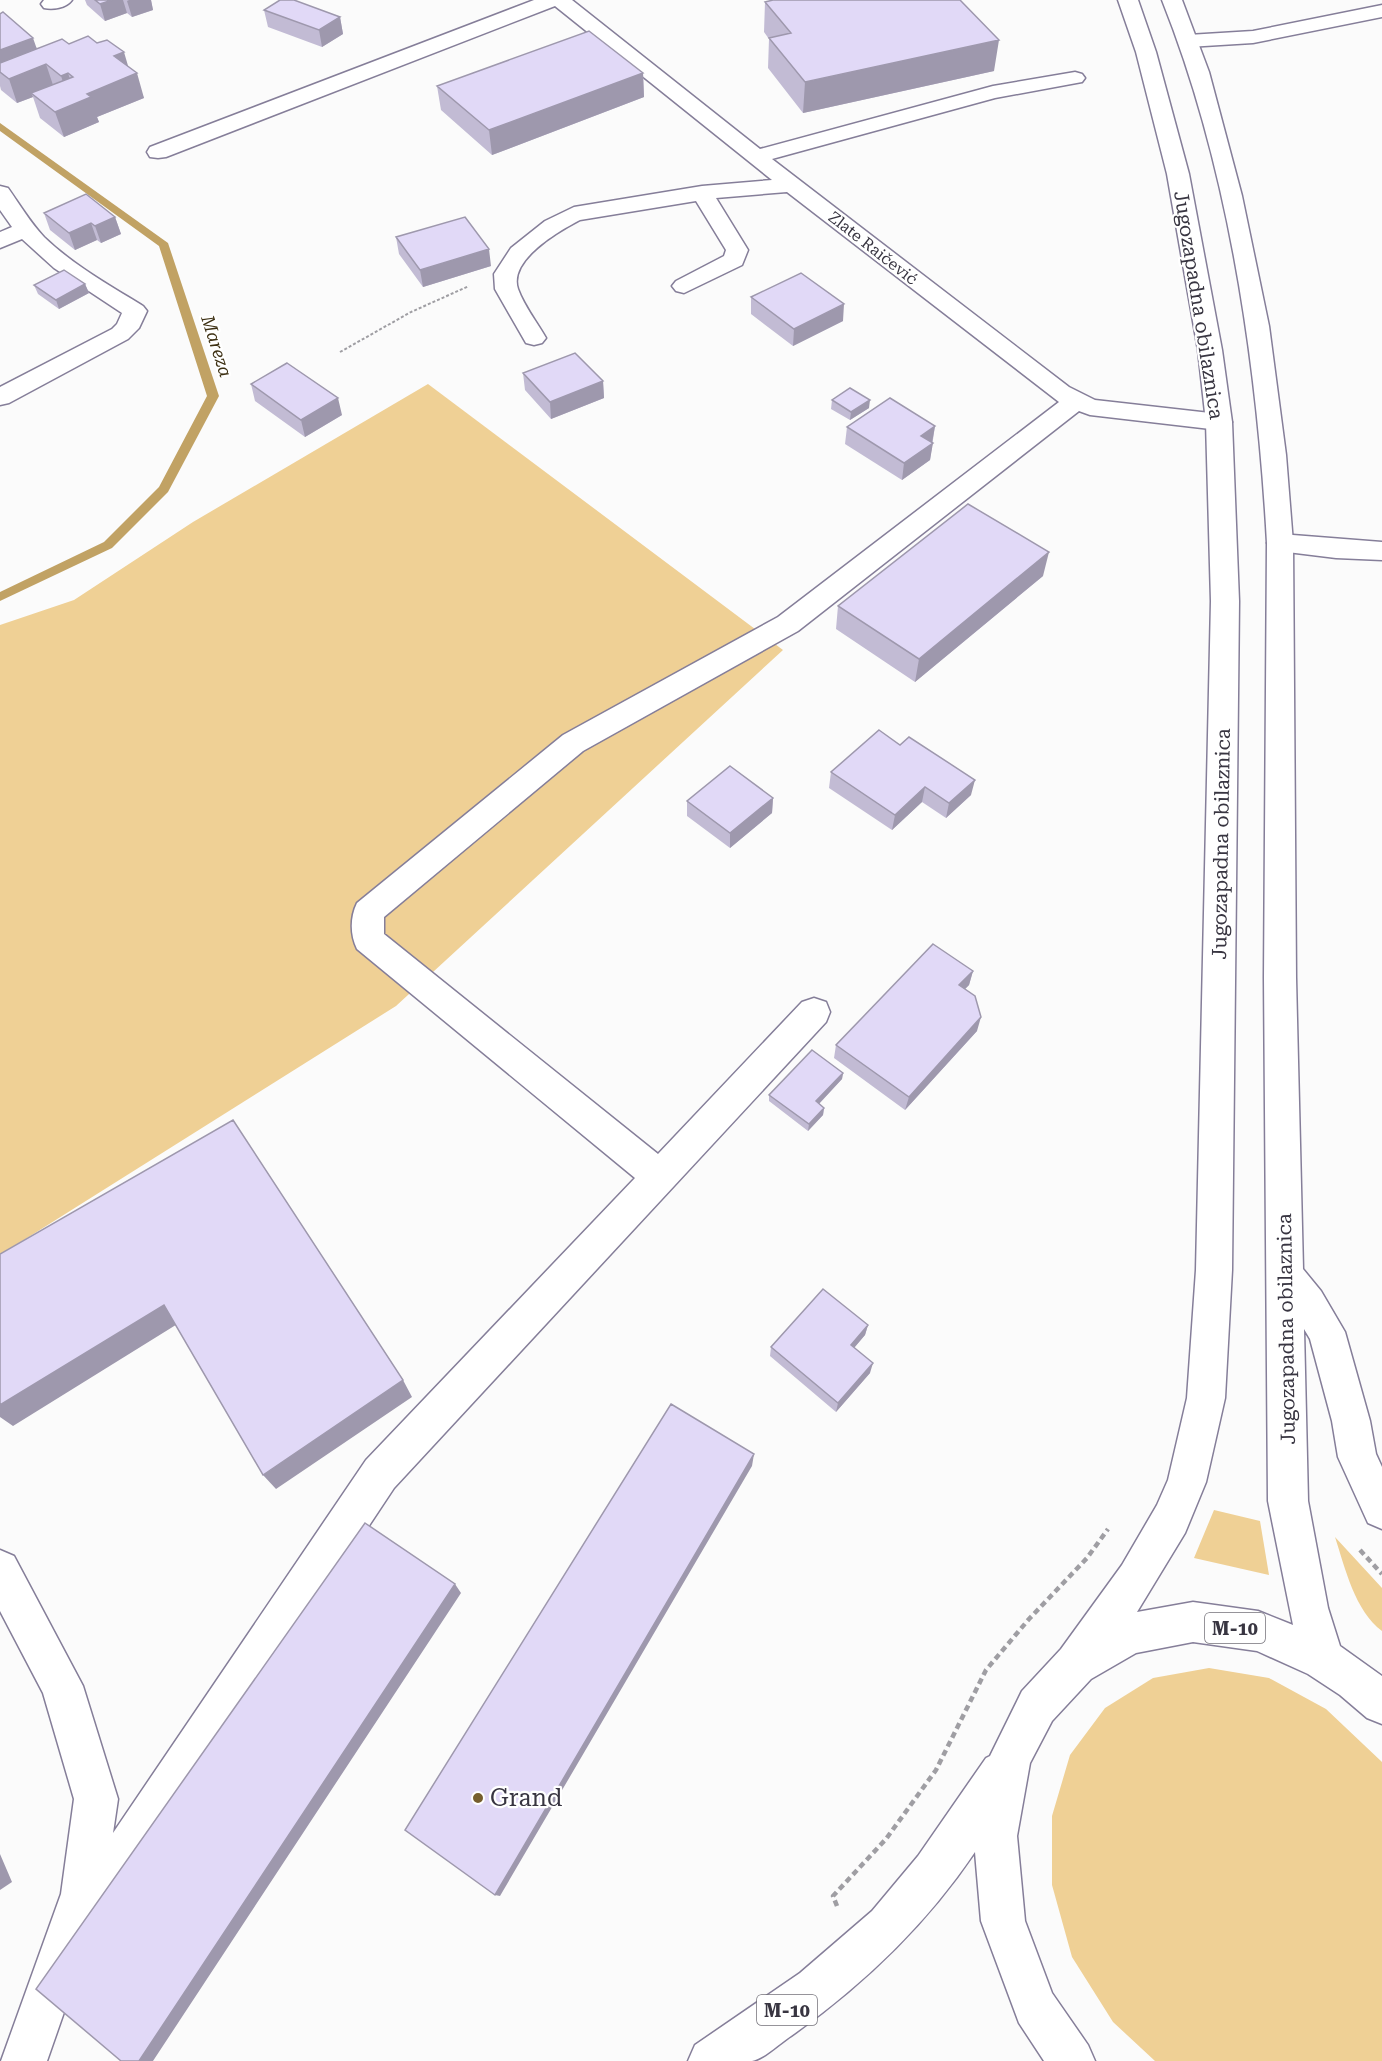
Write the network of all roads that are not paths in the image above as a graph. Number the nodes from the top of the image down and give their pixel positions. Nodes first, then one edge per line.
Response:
1 (552, 0) edge
2 (560, 0) edge
3 (1128, 0) edge
4 (1172, 0) edge
5 (1382, 11) edge
6 (1188, 41) junction
7 (1075, 78) dead end
8 (158, 152) dead end
9 (758, 156) junction
10 (792, 185) junction
11 (0, 193) edge
12 (702, 193) junction
13 (24, 229) junction
14 (0, 241) edge
15 (684, 286) dead end
16 (534, 338) dead end
17 (0, 397) edge
18 (1076, 401) junction
19 (1219, 422) junction
20 (1280, 543) junction
21 (1382, 551) edge
22 (814, 1012) dead end
23 (660, 1177) junction
24 (1285, 1276) junction
25 (1382, 1509) edge
26 (0, 1570) edge
27 (1323, 1659) junction
28 (1076, 1664) junction
29 (1382, 1703) edge
30 (1010, 1759) junction
31 (83, 1894) junction
32 (24, 2061) edge
33 (711, 2061) edge
34 (1072, 2061) edge

1 - 8 main road
2 - 9 main road, Zlate Raičević
3 - 19 main road, Jugozapadna obilaznica
4 - 6 main road, Jugozapadna obilaznica
5 - 6 main road
6 - 20 main road, Jugozapadna obilaznica
7 - 9 main road
9 - 10 main road, Zlate Raičević
10 - 12 main road
10 - 18 main road, Zlate Raičević
11 - 13 main road
12 - 15 main road
12 - 16 main road
13 - 14 main road
13 - 17 main road
18 - 19 main road, Zlate Raičević
18 - 23 main road
19 - 28 main road, Jugozapadna obilaznica
20 - 21 main road
20 - 24 main road, Jugozapadna obilaznica
22 - 23 main road
23 - 31 main road
24 - 25 main road
24 - 27 main road, Jugozapadna obilaznica
26 - 31 main road
27 - 28 main road, M-10
27 - 29 main road, M-10
28 - 30 main road, M-10
30 - 33 main road, M-10
30 - 34 main road, M-10
31 - 32 main road

